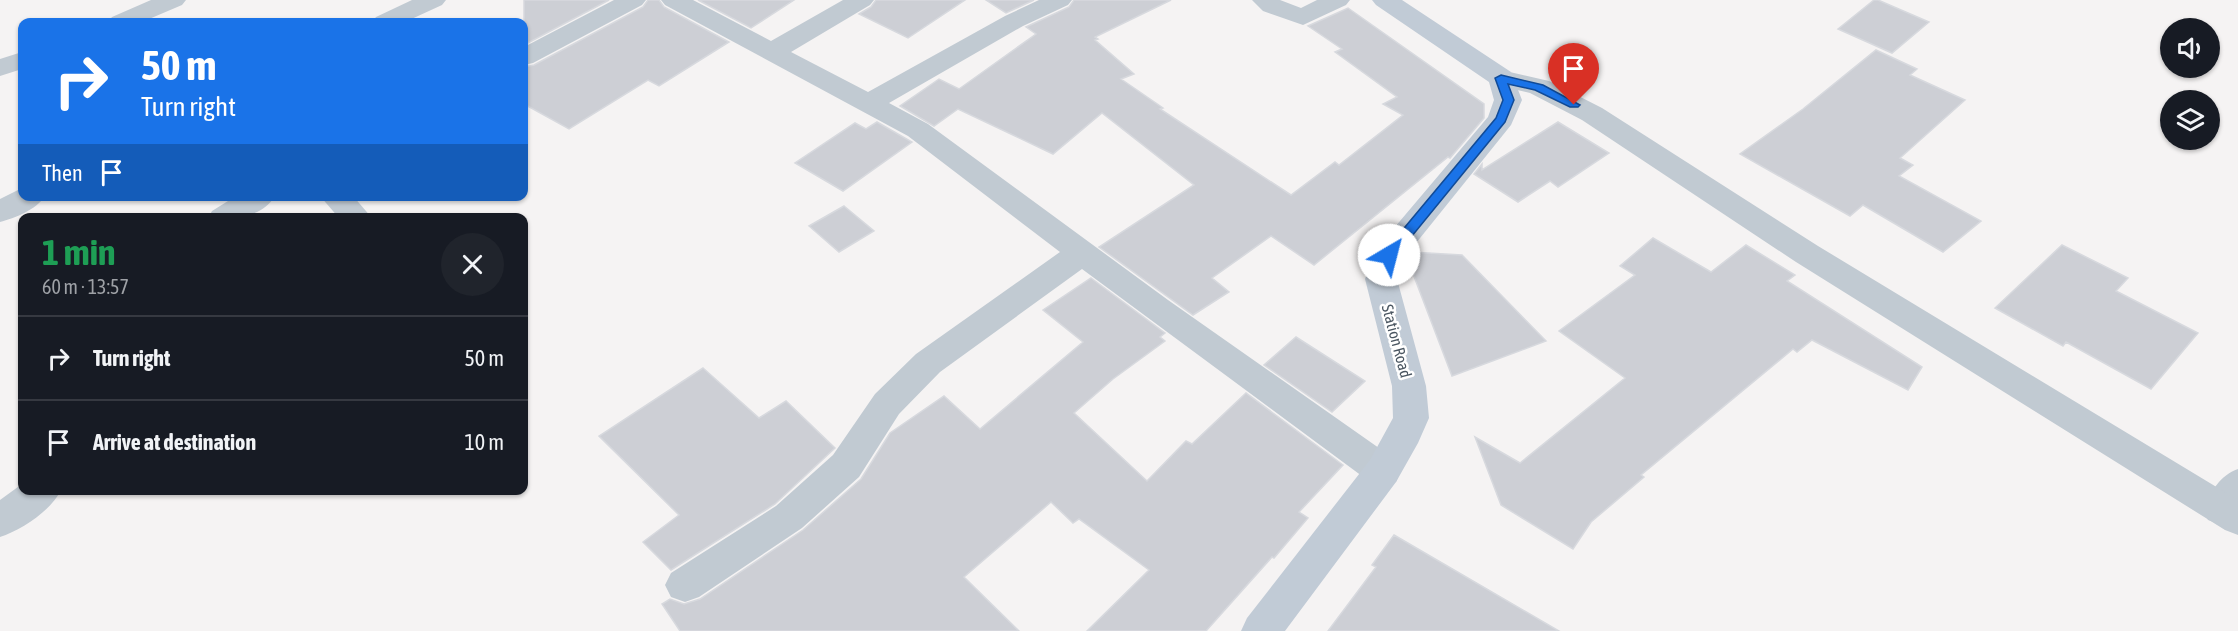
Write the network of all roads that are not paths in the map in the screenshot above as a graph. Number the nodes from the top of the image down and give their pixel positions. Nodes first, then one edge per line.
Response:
1 (173, 0) edge
2 (433, 0) edge
3 (633, 0) edge
4 (674, 0) edge
5 (861, 0) edge
6 (1059, 0) edge
7 (1264, 0) edge
8 (1337, 0) edge
9 (1385, 0) edge
10 (139, 18) edge
11 (394, 18) edge
12 (770, 53) junction
13 (528, 55) edge
14 (18, 61) edge
15 (0, 68) edge
16 (1501, 78) junction
17 (868, 104) junction
18 (21, 201) edge
19 (252, 201) edge
20 (339, 201) edge
21 (0, 212) edge
22 (231, 213) edge
23 (352, 213) edge
24 (1081, 253) junction
25 (1383, 471) junction
26 (36, 495) edge
27 (2232, 504) edge
28 (0, 521) edge
29 (685, 585) dead end
30 (1261, 631) edge

1 - 10 street
2 - 11 street
3 - 13 street
4 - 12 street
5 - 12 street
6 - 17 street
7 - 8 street
9 - 16 main road
12 - 17 street
14 - 15 street
16 - 25 main road, Station Road
16 - 27 street
17 - 24 street
18 - 21 street
19 - 22 street
20 - 23 street
24 - 25 street
24 - 29 street
25 - 30 main road, Station Road
26 - 28 street

